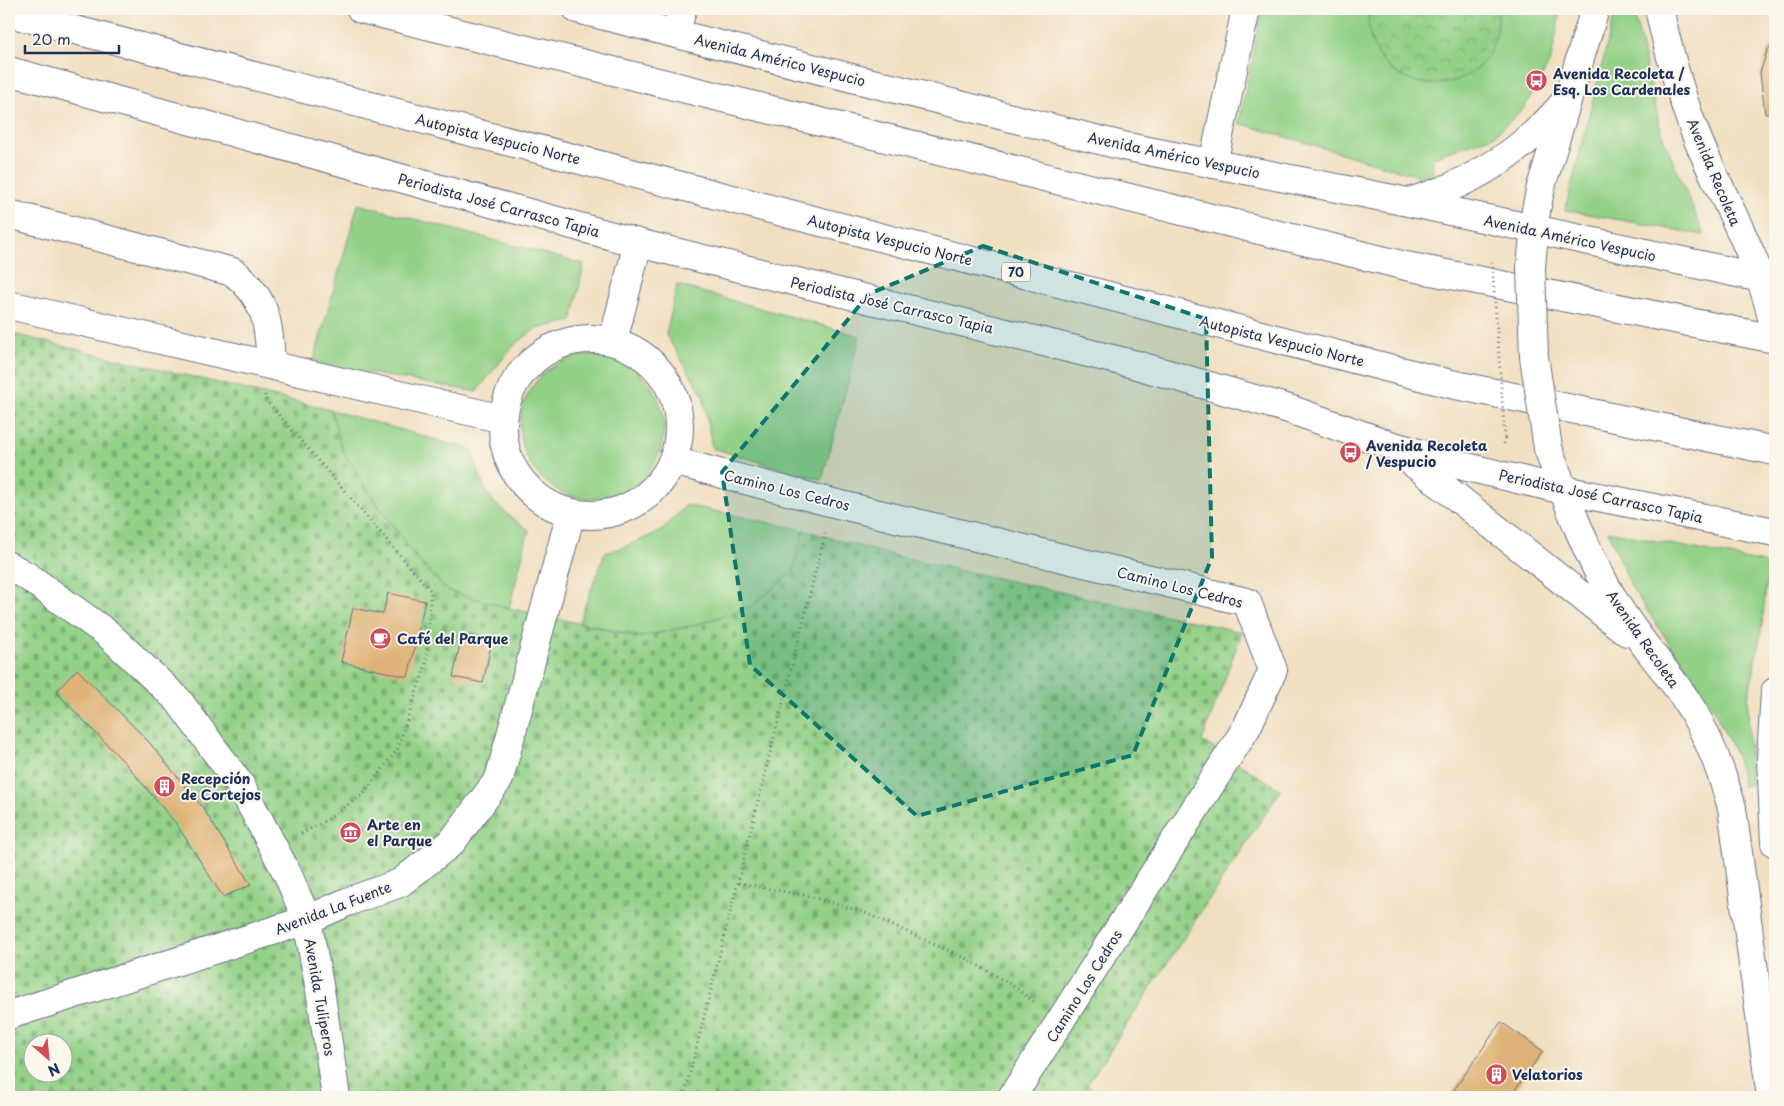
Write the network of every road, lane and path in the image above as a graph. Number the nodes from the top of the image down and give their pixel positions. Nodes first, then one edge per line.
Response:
1 (361, 9) edge
2 (576, 9) edge
3 (1246, 9) edge
4 (1595, 9) edge
5 (1660, 9) edge
6 (9, 12) edge
7 (679, 21) edge
8 (9, 71) edge
9 (1570, 97) junction
10 (1213, 164) junction
11 (1408, 202) junction
12 (9, 214) edge
13 (1534, 230) junction
14 (638, 243) junction
15 (1492, 262) dead end
16 (1768, 280) edge
17 (9, 305) edge
18 (1774, 321) edge
19 (1775, 339) edge
20 (613, 341) junction
21 (271, 365) junction
22 (503, 419) junction
23 (1505, 438) dead end
24 (1390, 445) junction
25 (1775, 451) edge
26 (674, 461) junction
27 (1563, 490) junction
28 (833, 502) junction
29 (571, 514) junction
30 (1775, 532) edge
31 (9, 566) edge
32 (1642, 643) junction
33 (1775, 692) edge
34 (1775, 835) edge
35 (274, 848) junction
36 (739, 883) junction
37 (307, 920) junction
38 (9, 1015) edge
39 (1061, 1022) junction
40 (336, 1097) edge
41 (684, 1097) edge
42 (1012, 1097) edge
43 (1771, 1097) edge

1 - 19 main road
2 - 7 main road, Avenida Américo Vespucio
3 - 10 main road
4 - 9 main road, Avenida Recoleta
5 - 16 main road, Avenida Recoleta
6 - 25 main road, Autopista Vespucio Norte / 70
7 - 10 main road, Avenida Américo Vespucio
8 - 14 main road, Periodista José Carrasco Tapia
9 - 11 main road
9 - 13 main road, Avenida Recoleta
10 - 11 main road, Avenida Américo Vespucio
11 - 13 main road, Avenida Américo Vespucio
12 - 21 main road
13 - 16 main road, Avenida Américo Vespucio
13 - 27 main road, Avenida Recoleta, bridge
14 - 20 main road
14 - 24 main road, Periodista José Carrasco Tapia
15 - 23 path, bridge
16 - 18 main road, Avenida Recoleta
17 - 21 main road
20 - 22 main road
20 - 26 main road
21 - 22 main road
21 - 35 path
22 - 29 main road
24 - 27 main road, Periodista José Carrasco Tapia
24 - 32 main road
26 - 28 main road, Camino Los Cedros
26 - 29 main road
27 - 30 main road, Periodista José Carrasco Tapia
27 - 32 main road, Avenida Recoleta
28 - 36 path
28 - 39 main road, Camino Los Cedros
29 - 37 main road, Avenida La Fuente
31 - 35 main road, Avenida Tuliperos
32 - 43 main road, Avenida Recoleta
33 - 34 main road
35 - 37 main road, Avenida Tuliperos
36 - 39 path
36 - 41 path
37 - 38 main road, Avenida La Fuente
37 - 40 main road, Avenida Tuliperos
39 - 42 main road, Camino Los Cedros

